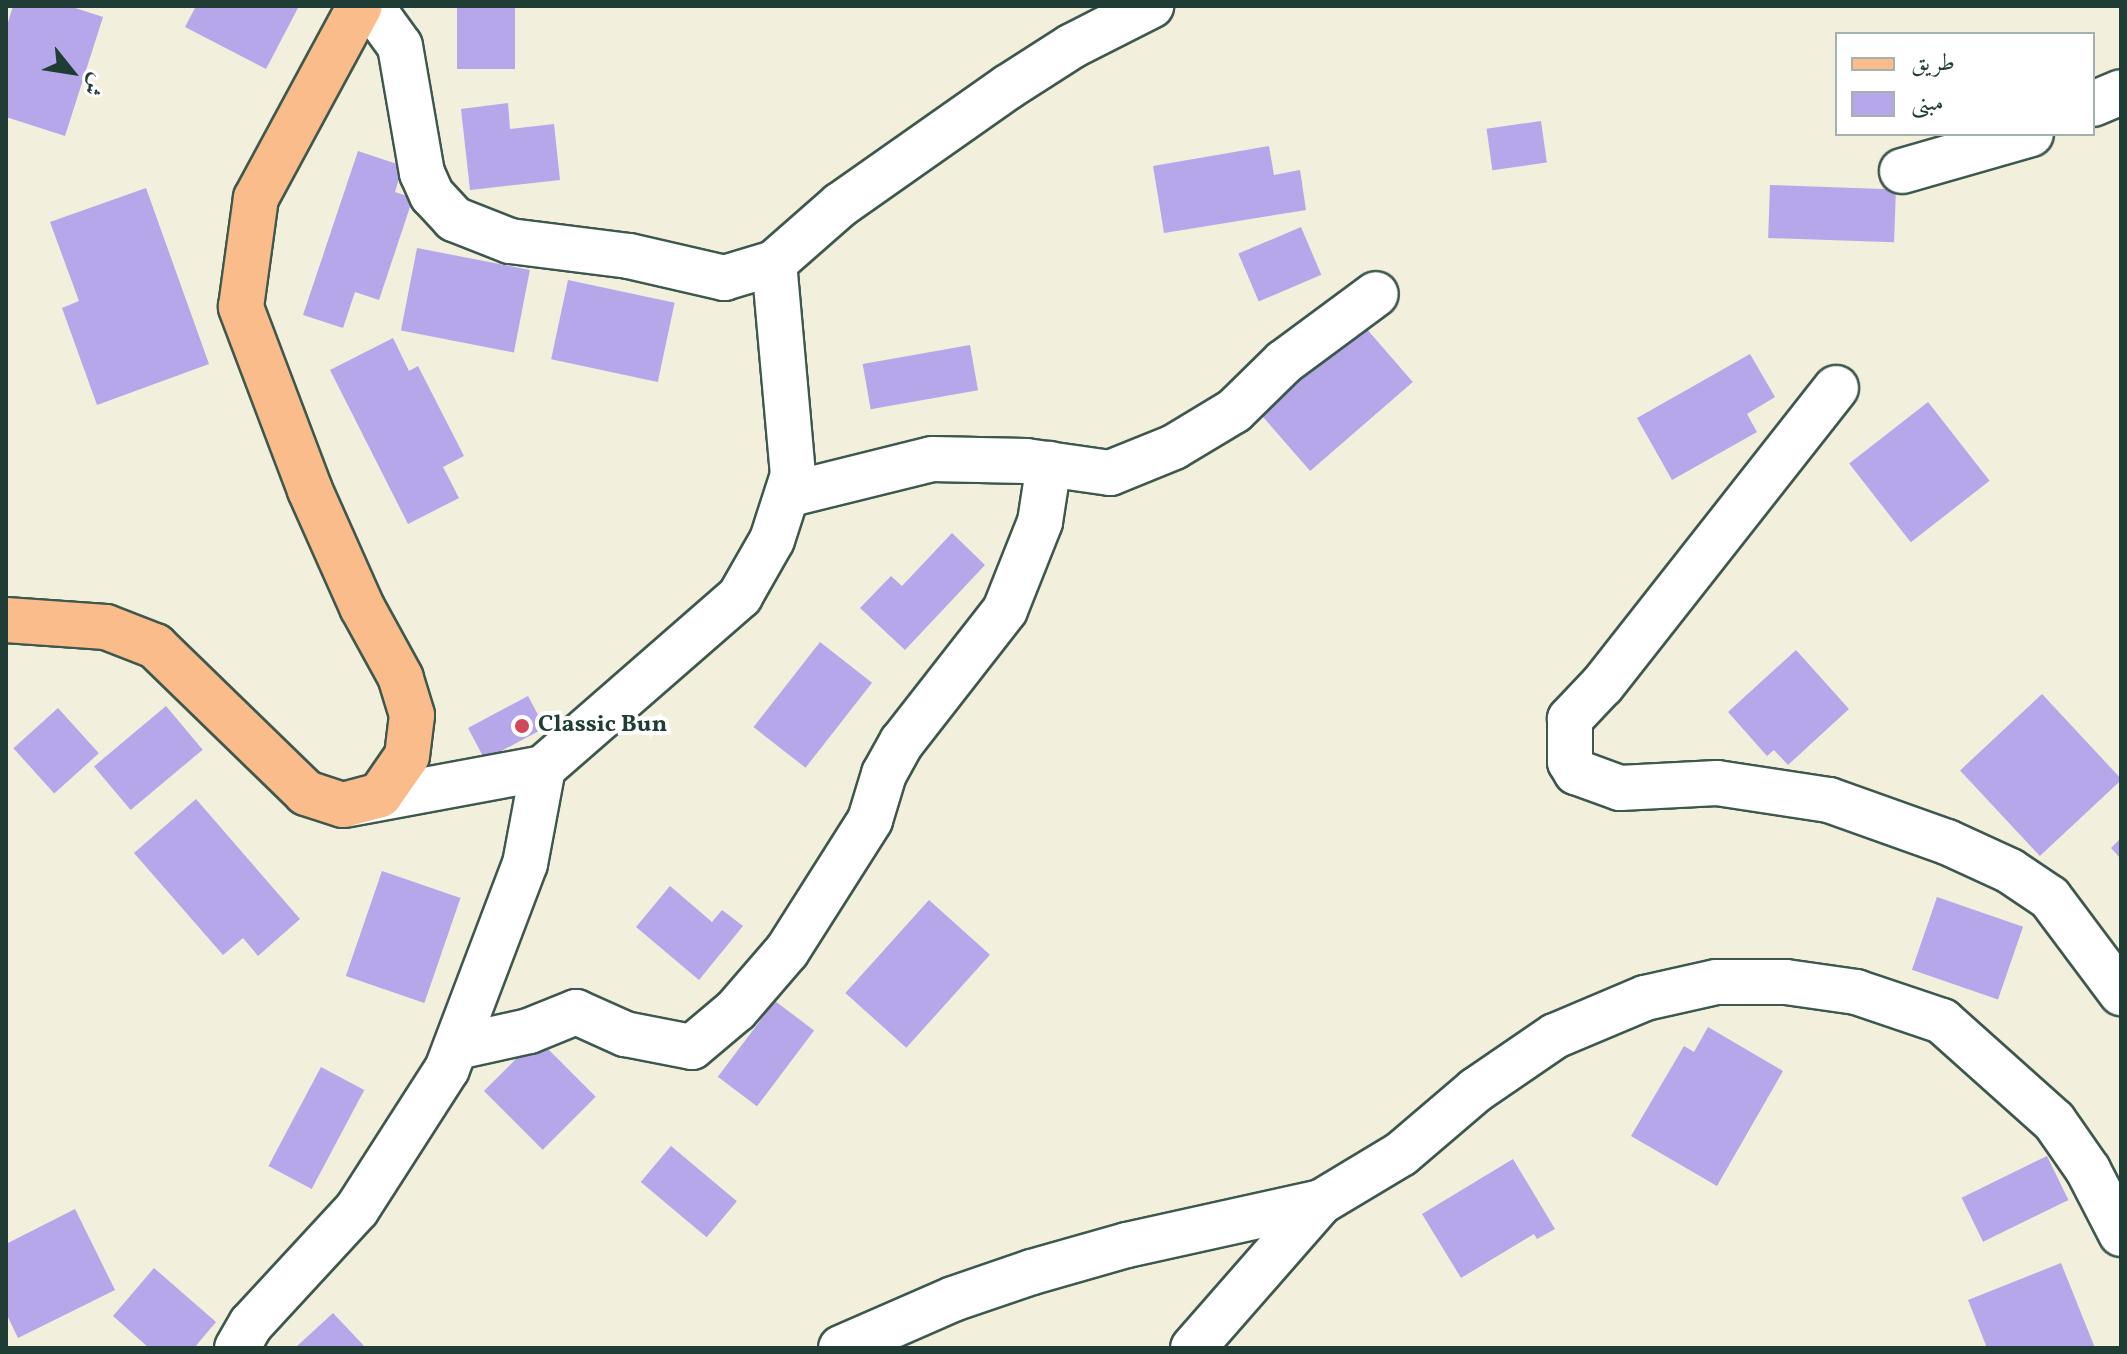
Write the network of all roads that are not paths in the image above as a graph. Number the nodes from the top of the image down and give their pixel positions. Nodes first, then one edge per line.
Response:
1 (360, 6) edge
2 (371, 6) edge
3 (1151, 6) edge
4 (2121, 92) edge
5 (2095, 103) edge
6 (2024, 136) edge
7 (1902, 171) dead end
8 (774, 263) junction
9 (1376, 294) dead end
10 (1836, 388) dead end
11 (1049, 464) junction
12 (787, 495) junction
13 (6, 620) edge
14 (543, 768) junction
15 (343, 805) junction
16 (2121, 993) edge
17 (457, 1047) junction
18 (1321, 1202) junction
19 (2120, 1229) edge
20 (237, 1348) edge
21 (841, 1348) edge
22 (1193, 1348) edge

1 - 15 main road
2 - 8 street
3 - 8 street
4 - 5 street
6 - 7 street
8 - 12 street
9 - 11 street
10 - 16 street
11 - 12 street
11 - 17 street
12 - 14 street
13 - 15 main road
14 - 15 street
14 - 17 street
17 - 20 street
18 - 19 street
18 - 21 street
18 - 22 street

